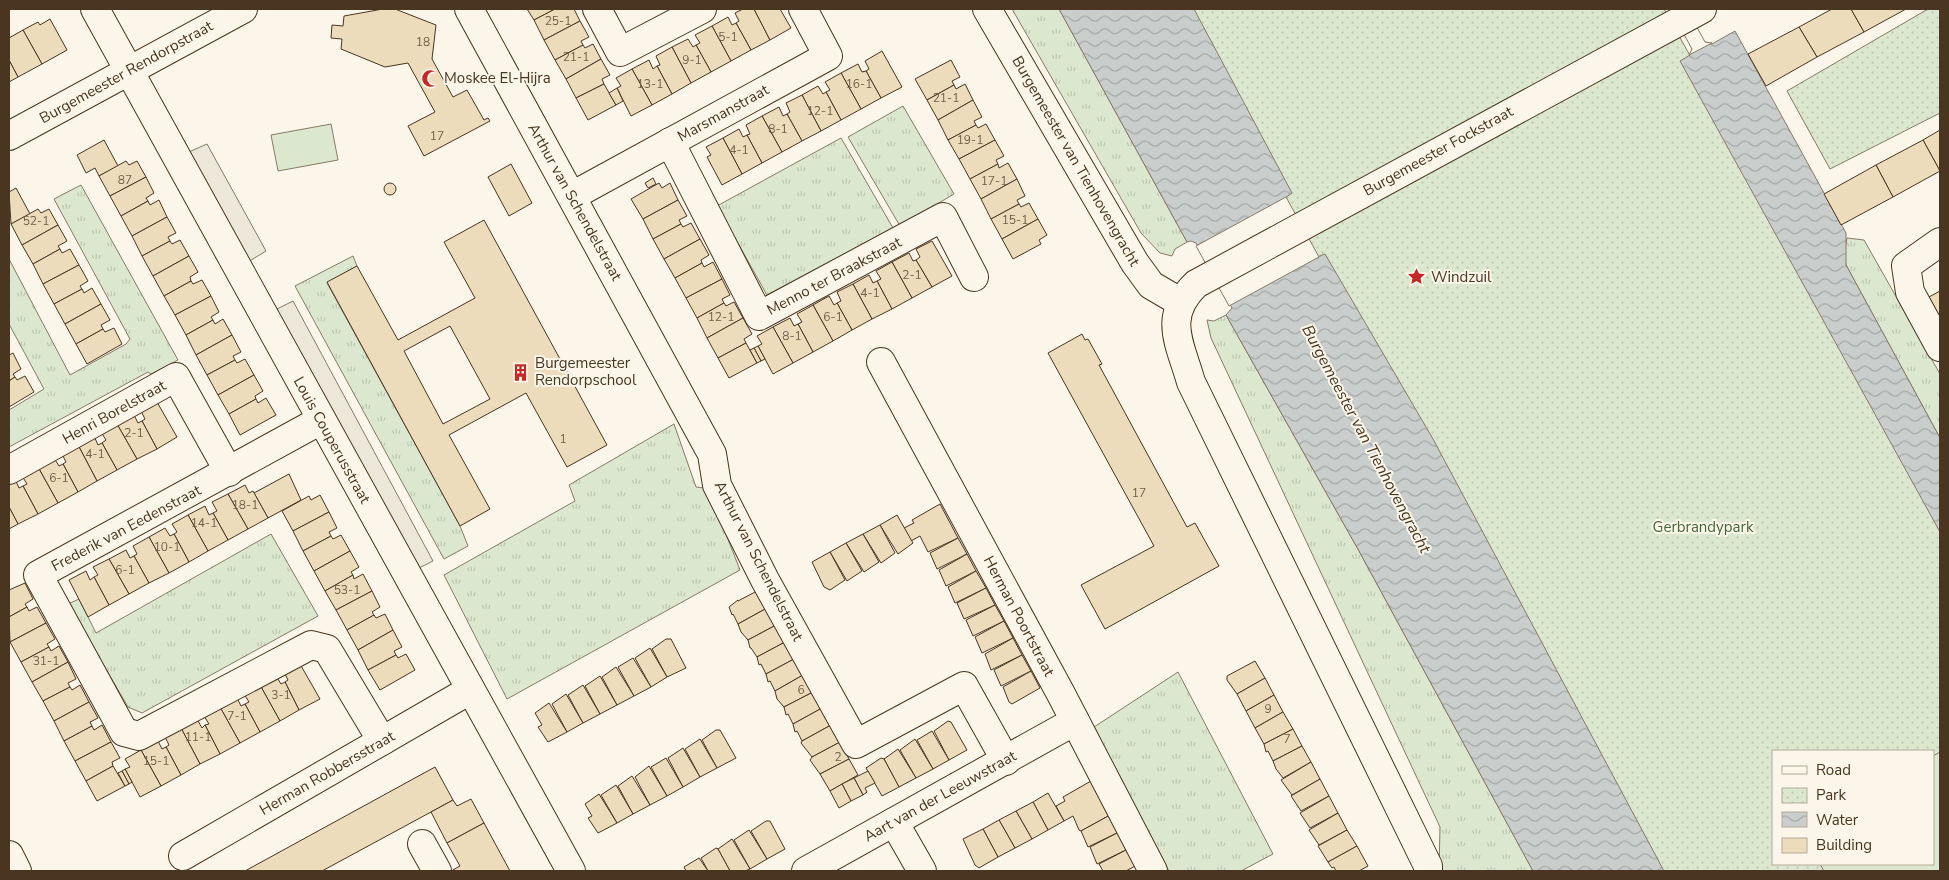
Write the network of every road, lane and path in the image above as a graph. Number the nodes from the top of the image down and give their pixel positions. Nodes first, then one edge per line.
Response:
1 (95, 9) edge
2 (243, 9) edge
3 (469, 9) edge
4 (597, 9) edge
5 (702, 9) edge
6 (803, 9) edge
7 (987, 9) edge
8 (1690, 15) edge
9 (130, 70) junction
10 (9, 136) edge
11 (670, 142) junction
12 (572, 196) junction
13 (1940, 242) edge
14 (974, 277) dead end
15 (1180, 302) junction
16 (1940, 347) edge
17 (881, 362) dead end
18 (321, 420) junction
19 (9, 470) edge
20 (229, 472) junction
21 (470, 690) junction
22 (1075, 721) junction
23 (382, 741) junction
24 (1006, 761) junction
25 (894, 822) junction
26 (422, 844) dead end
27 (9, 855) edge
28 (183, 856) dead end
29 (17, 871) edge
30 (437, 871) edge
31 (571, 871) edge
32 (806, 871) edge
33 (922, 871) edge
34 (1153, 871) edge
35 (1428, 871) edge

1 - 9 street, Louis Couperusstraat
2 - 9 street, Burgemeester Rendorpstraat
3 - 12 street, Arthur van Schendelstraat
4 - 5 street
6 - 11 street, Marsmanstraat
7 - 15 street, Burgemeester van Tienhovengracht
8 - 15 street, Burgemeester Fockstraat
9 - 10 street, Burgemeester Rendorpstraat
9 - 18 street, Louis Couperusstraat
11 - 12 street, Marsmanstraat
11 - 14 street, Menno ter Braakstraat
12 - 24 street, Arthur van Schendelstraat
13 - 16 street
15 - 35 street
17 - 22 street, Herman Poortstraat
18 - 20 street, Frederik van Eedenstraat
18 - 21 street, Louis Couperusstraat
19 - 20 street, Henri Borelstraat
20 - 23 street, Frederik van Eedenstraat
21 - 23 street, Herman Robbersstraat
21 - 31 street, Louis Couperusstraat
22 - 24 street, Aart van der Leeuwstraat
22 - 34 street, Herman Poortstraat
23 - 28 street, Herman Robbersstraat
24 - 25 street, Aart van der Leeuwstraat
25 - 32 street, Aart van der Leeuwstraat
25 - 33 street
26 - 30 street
27 - 29 street

